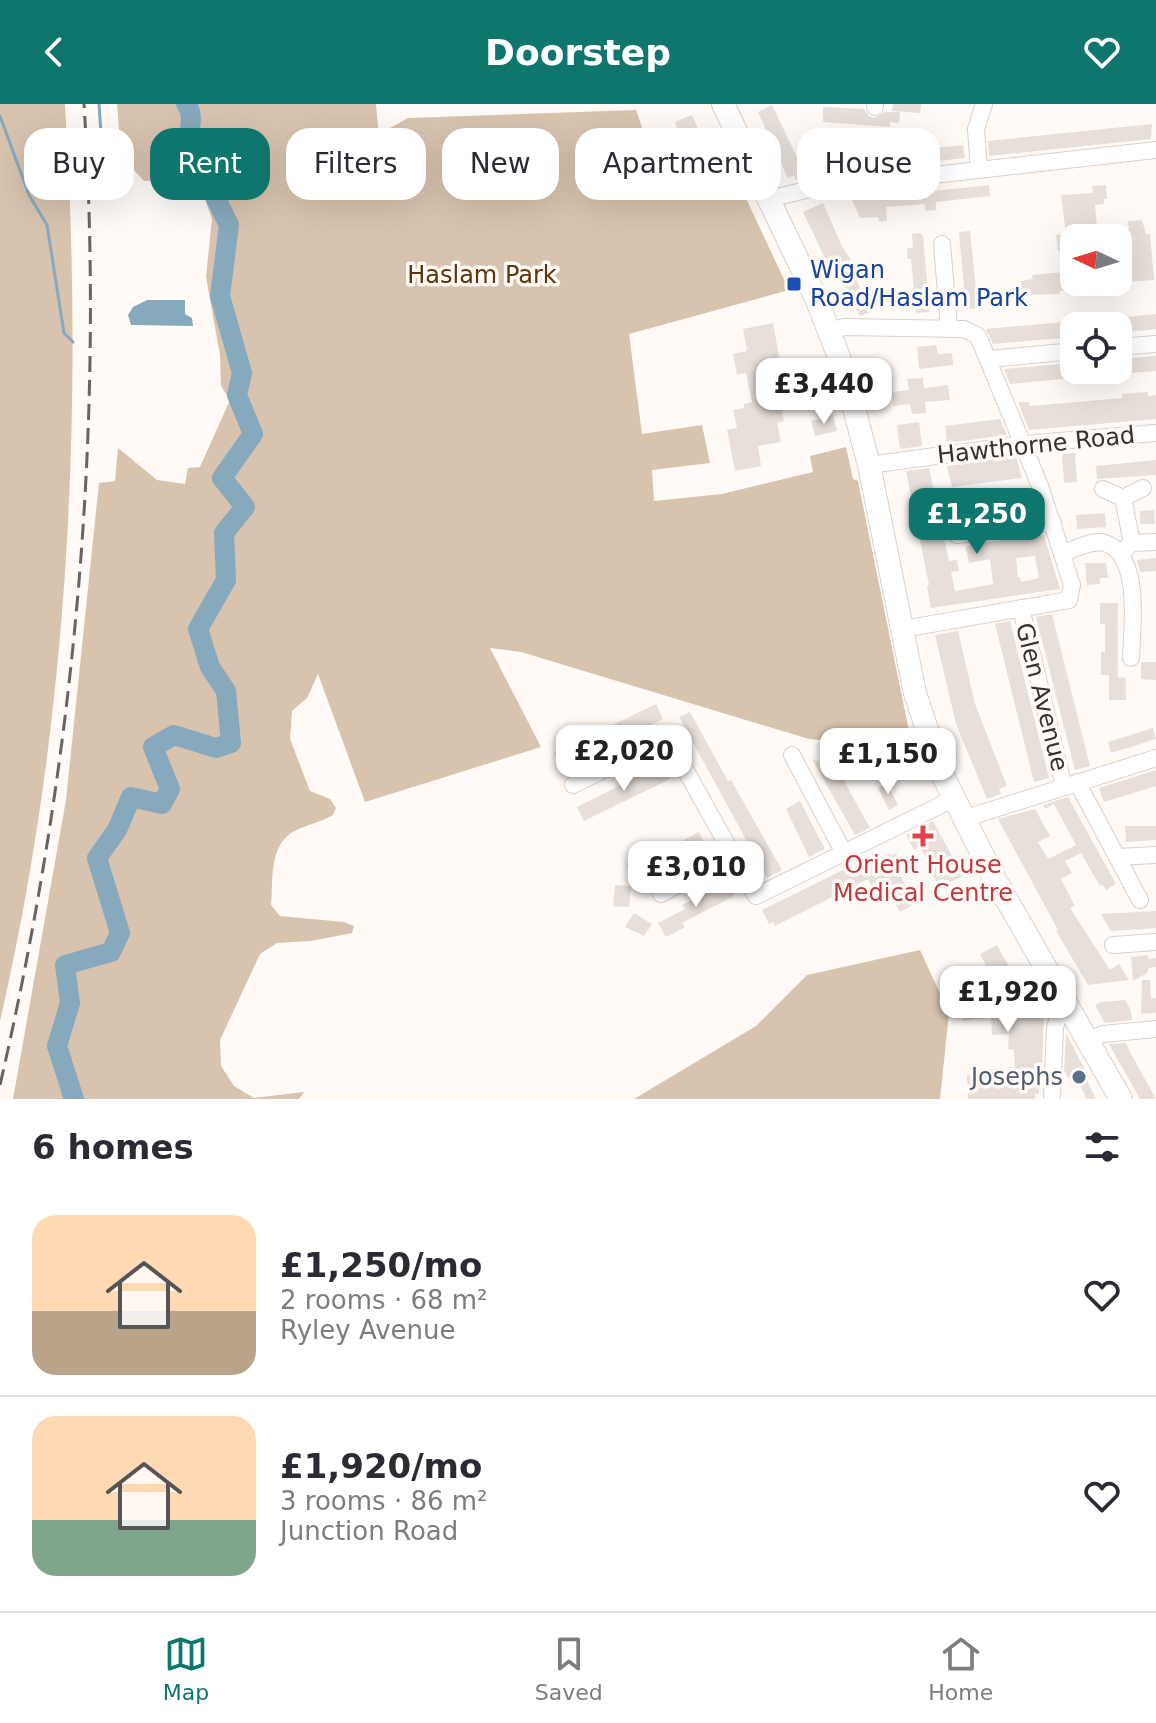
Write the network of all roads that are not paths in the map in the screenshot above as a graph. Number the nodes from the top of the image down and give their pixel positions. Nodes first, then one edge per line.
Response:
1 (723, 104) edge
2 (984, 104) edge
3 (735, 128) edge
4 (1156, 150) edge
5 (979, 168) junction
6 (781, 196) edge
7 (769, 200) edge
8 (942, 244) dead end
9 (949, 329) junction
10 (830, 331) junction
11 (1156, 344) edge
12 (1132, 346) edge
13 (1060, 352) edge
14 (990, 359) junction
15 (1156, 433) edge
16 (1024, 444) junction
17 (869, 465) junction
18 (1143, 488) dead end
19 (1103, 489) dead end
20 (1123, 498) junction
21 (1053, 522) junction
22 (957, 535) dead end
23 (1156, 542) edge
24 (1126, 548) junction
25 (1063, 553) junction
26 (1021, 608) junction
27 (903, 629) junction
28 (1135, 649) dead end
29 (792, 755) dead end
30 (1156, 758) edge
31 (573, 785) dead end
32 (1070, 785) junction
33 (958, 809) junction
34 (844, 853) junction
35 (733, 855) junction
36 (1156, 855) edge
37 (1118, 857) junction
38 (661, 894) dead end
39 (1140, 900) dead end
40 (1156, 942) edge
41 (1113, 945) dead end
42 (1063, 998) junction
43 (1156, 1029) edge
44 (1088, 1041) junction
45 (1052, 1099) edge
46 (1121, 1099) edge

1 - 3 main road
2 - 5 street
4 - 5 street
5 - 6 street
7 - 10 main road
8 - 9 street
9 - 10 street
9 - 14 street
10 - 17 main road
11 - 12 street
13 - 14 street
14 - 16 street
15 - 16 street, Hawthorne Road
16 - 17 street, Hawthorne Road
16 - 21 street
17 - 27 main road
18 - 20 street
19 - 20 street
20 - 24 street
21 - 22 street
21 - 25 street
23 - 24 street
24 - 25 street
24 - 28 street
25 - 26 street
26 - 27 street
26 - 32 street, Glen Avenue
27 - 33 main road
29 - 34 street
30 - 32 street
31 - 35 street
32 - 33 street
32 - 37 street, Glen Avenue
33 - 34 street
33 - 42 main road
34 - 35 street
35 - 38 street
36 - 37 street
37 - 39 street, Glen Avenue
40 - 41 street
42 - 44 main road
42 - 45 street
43 - 44 street
44 - 46 main road

